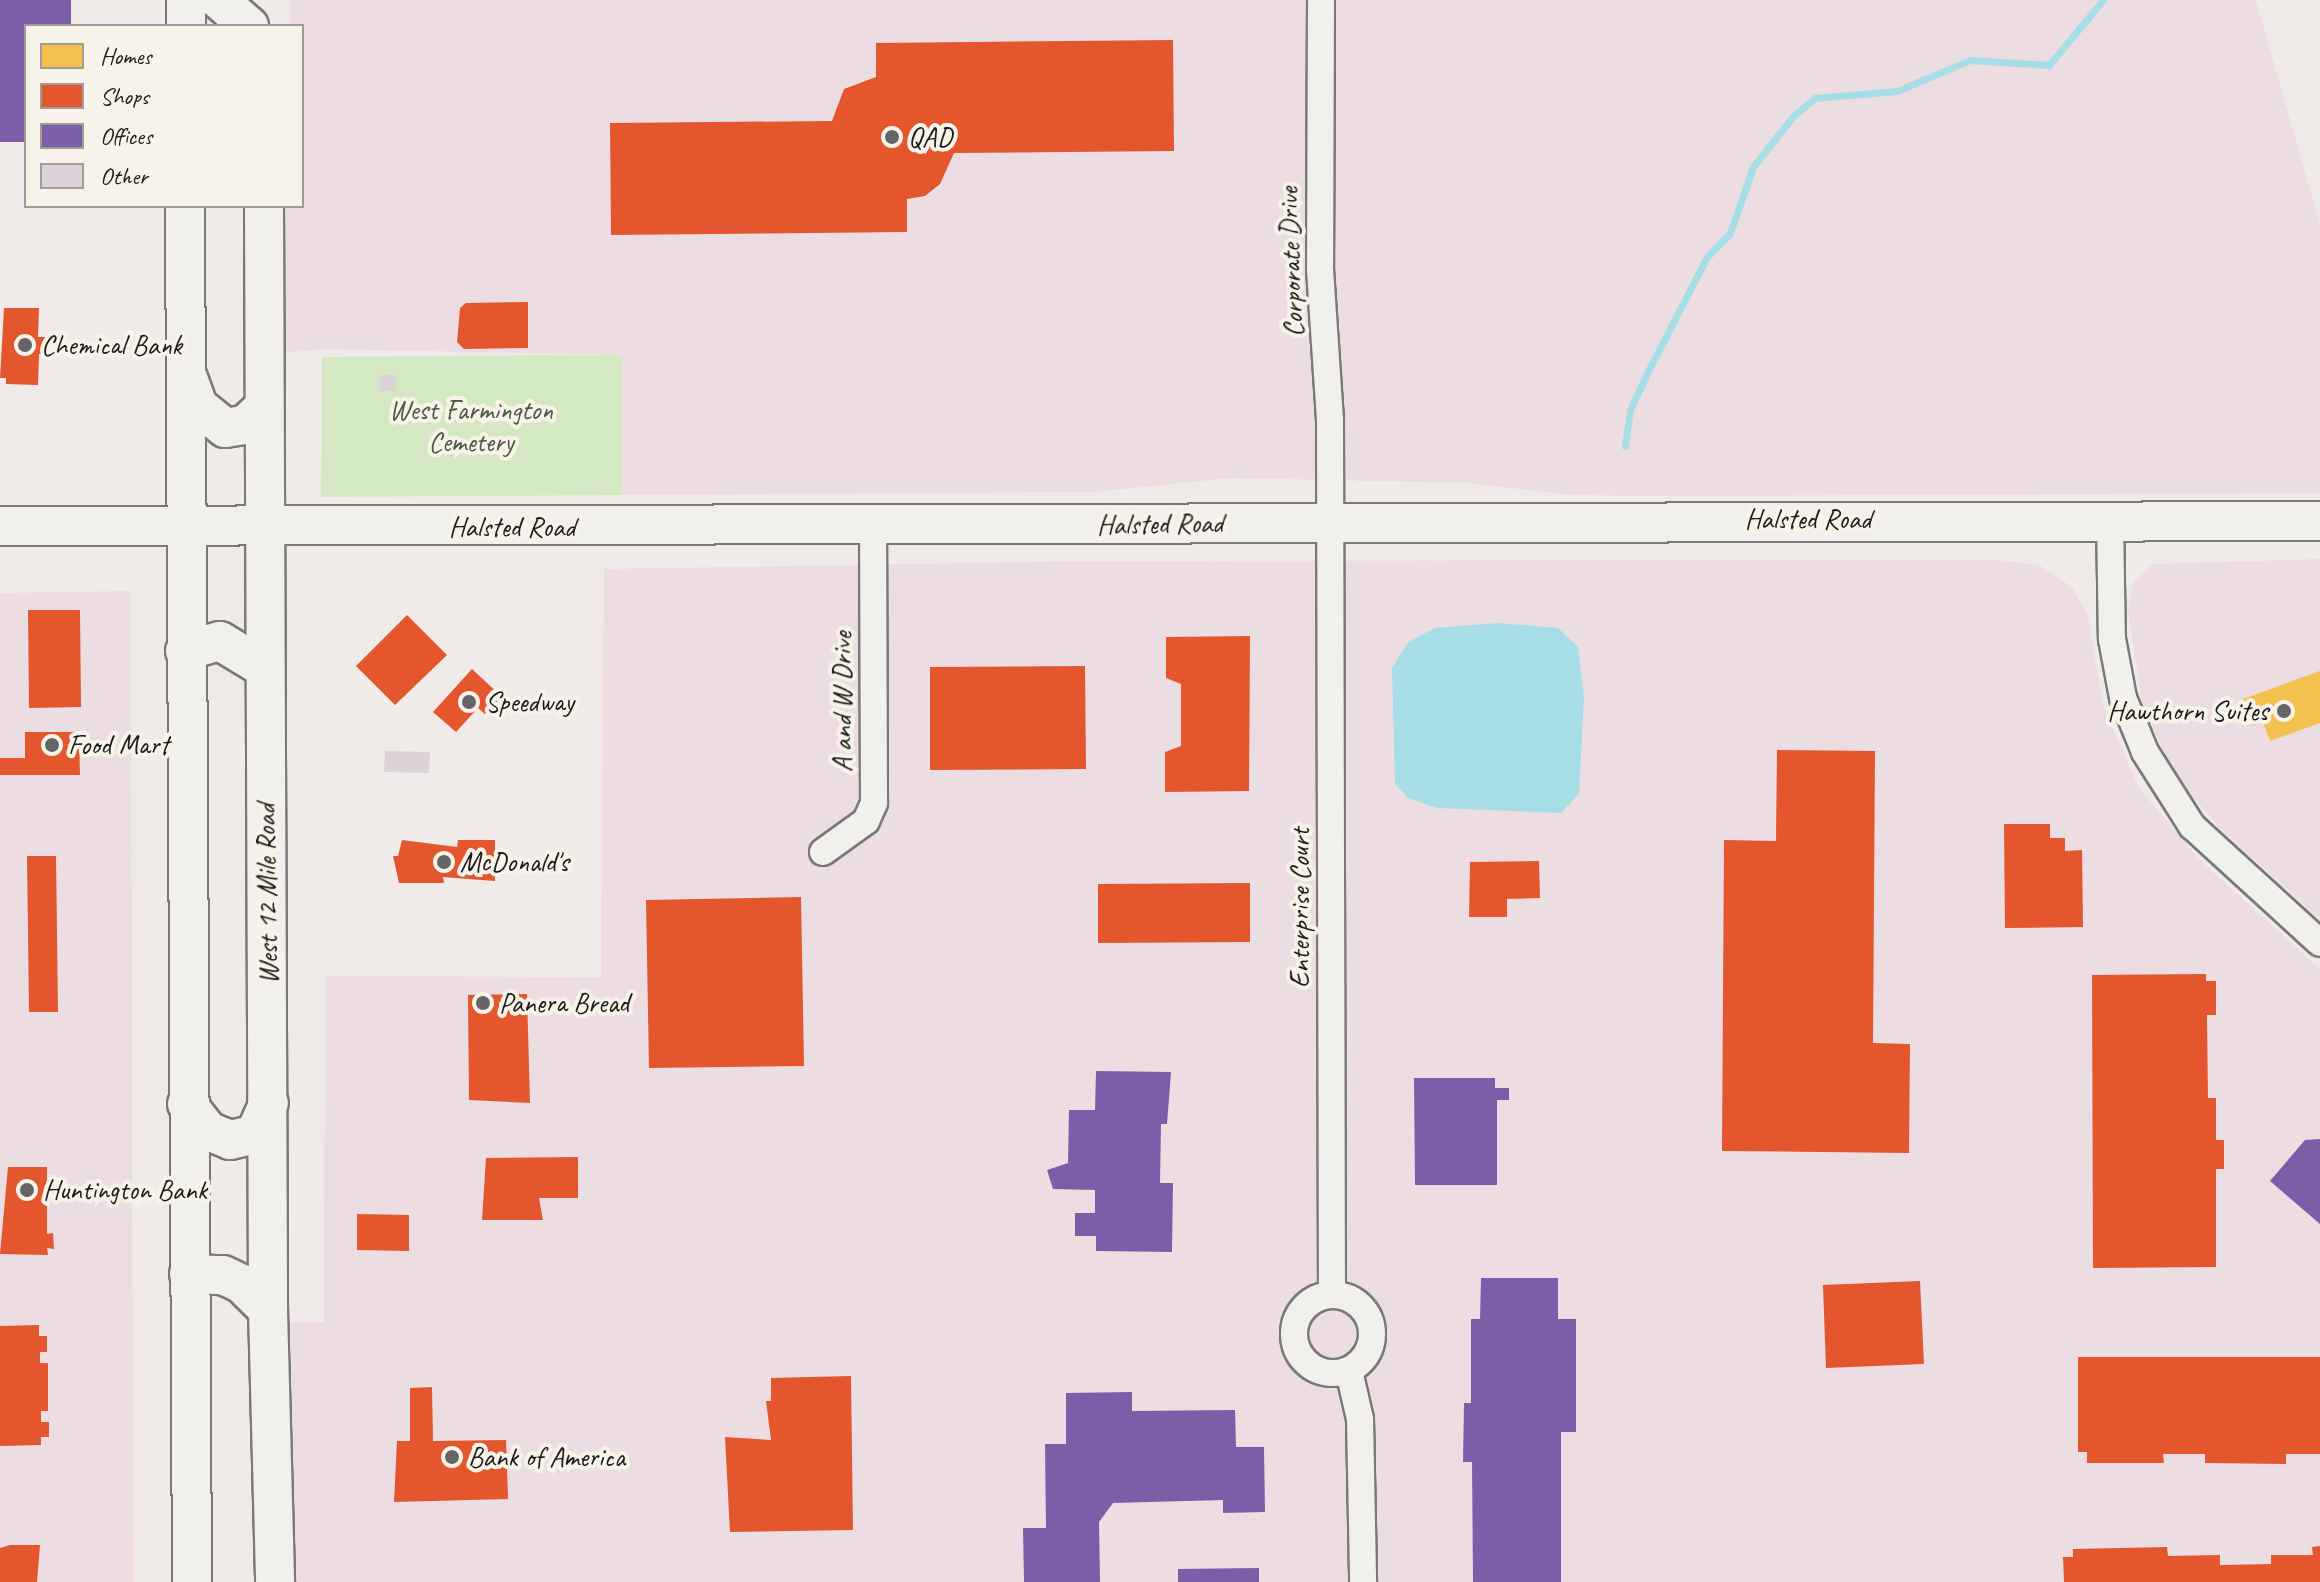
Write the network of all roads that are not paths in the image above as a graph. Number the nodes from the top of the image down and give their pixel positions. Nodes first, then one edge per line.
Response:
1 (264, 0) edge
2 (1321, 0) edge
3 (194, 6) edge
4 (244, 24) edge
5 (264, 24) edge
6 (185, 208) edge
7 (264, 208) edge
8 (184, 368) junction
9 (263, 408) junction
10 (2110, 518) junction
11 (1331, 521) junction
12 (2320, 521) edge
13 (0, 526) edge
14 (185, 526) junction
15 (266, 527) junction
16 (873, 527) junction
17 (185, 651) junction
18 (264, 668) junction
19 (823, 852) dead end
20 (2320, 943) edge
21 (269, 1103) junction
22 (187, 1104) junction
23 (189, 1274) junction
24 (1332, 1295) junction
25 (268, 1310) junction
26 (1349, 1371) junction
27 (192, 1582) edge
28 (275, 1582) edge
29 (1363, 1582) edge

1 - 5 main road
2 - 11 street, Corporate Drive
3 - 4 main road
6 - 8 main road
7 - 9 main road, West 12 Mile Road
8 - 9 main road
8 - 14 main road
9 - 15 main road, West 12 Mile Road
10 - 11 main road, Halsted Road
10 - 12 main road, Halsted Road
10 - 20 street
11 - 16 main road, Halsted Road
11 - 24 street, Enterprise Court
13 - 14 main road, Halsted Road
14 - 15 main road, Halsted Road
14 - 17 main road
15 - 16 main road, Halsted Road
15 - 18 main road, West 12 Mile Road
16 - 19 street, A and W Drive
17 - 18 main road
17 - 22 main road
18 - 21 main road, West 12 Mile Road
21 - 22 main road
21 - 25 main road, West 12 Mile Road
22 - 23 main road
23 - 25 main road
23 - 27 main road
24 - 26 street
24 - 26 street
25 - 28 main road, West 12 Mile Road
26 - 29 street

